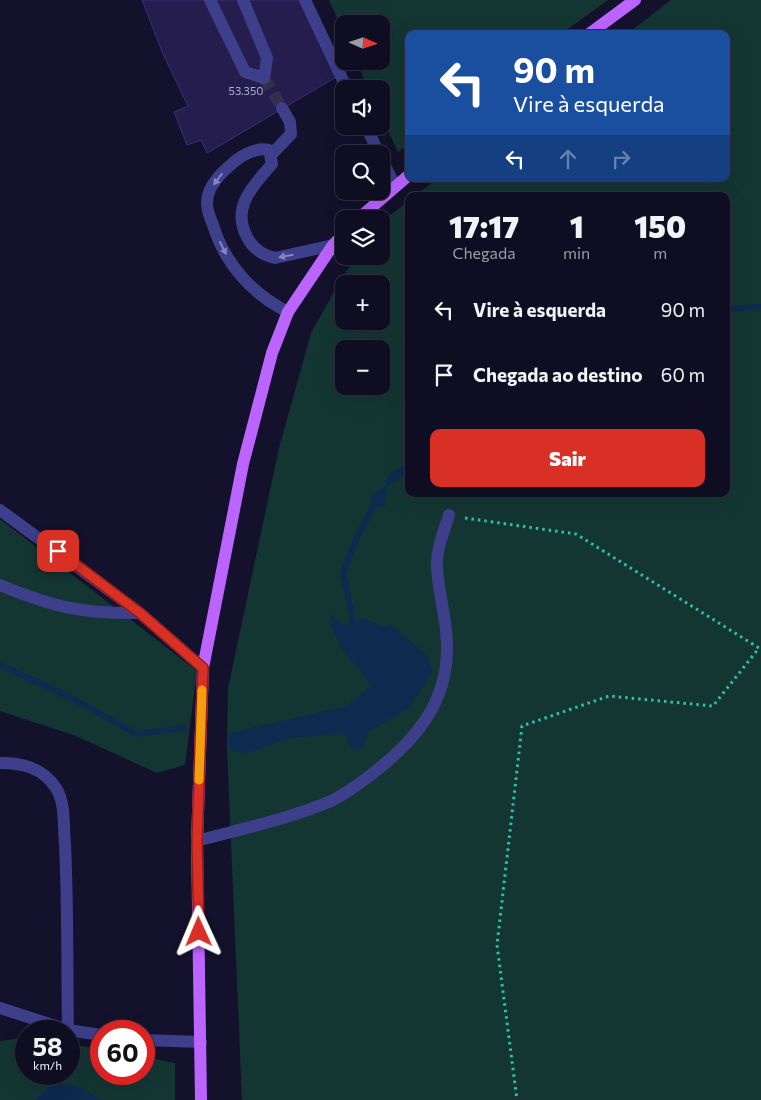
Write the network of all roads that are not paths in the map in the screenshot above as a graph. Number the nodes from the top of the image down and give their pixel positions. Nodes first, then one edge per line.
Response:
1 (210, 0) edge
2 (243, 0) edge
3 (305, 0) edge
4 (635, 0) edge
5 (594, 30) edge
6 (343, 80) edge
7 (282, 108) tunnel mouth
8 (271, 155) junction
9 (390, 176) edge
10 (405, 177) edge
11 (395, 186) junction
12 (368, 210) edge
13 (333, 245) joint
14 (288, 312) junction
15 (0, 510) edge
16 (449, 515) road end
17 (0, 585) edge
18 (140, 613) junction
19 (203, 668) junction
20 (0, 763) edge
21 (197, 841) junction
22 (0, 1008) edge
23 (37, 1020) edge
24 (68, 1020) edge
25 (155, 1040) edge
26 (201, 1042) junction
27 (201, 1100) edge

1 - 2 street
3 - 6 street
4 - 5 main road
7 - 8 street
13 -> 8 street
8 -> 14 street
9 - 11 street
10 - 11 main road
11 - 12 main road
13 - 14 main road
14 - 19 main road
15 - 18 street
16 - 21 street
17 - 18 street
18 - 19 street
19 - 21 main road
20 - 24 street
21 - 26 main road
22 - 23 street
25 - 26 street
26 - 27 main road

